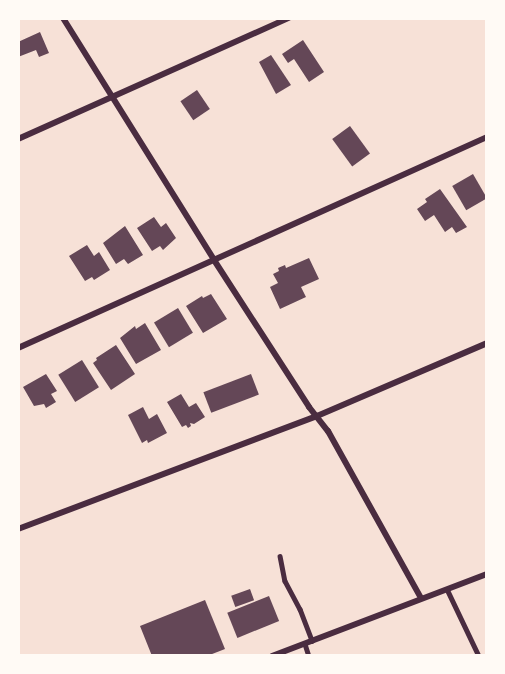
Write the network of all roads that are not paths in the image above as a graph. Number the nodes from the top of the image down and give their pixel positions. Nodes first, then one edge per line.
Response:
1 (63, 18) edge
2 (288, 18) edge
3 (113, 97) junction
4 (487, 137) edge
5 (18, 139) edge
6 (214, 260) junction
7 (487, 343) edge
8 (18, 348) edge
9 (317, 416) junction
10 (18, 529) edge
11 (280, 556) dead end
12 (487, 573) edge
13 (447, 589) junction
14 (421, 598) junction
15 (312, 641) junction
16 (304, 644) junction
17 (272, 656) edge
18 (309, 656) edge
19 (479, 656) edge

1 - 3 street
2 - 3 street
3 - 5 street
3 - 6 street
4 - 6 street
6 - 8 street
6 - 9 street
7 - 9 street
9 - 10 street
9 - 14 street
11 - 15 lane
12 - 13 street
13 - 14 street
13 - 19 lane
14 - 15 street
15 - 16 street
16 - 17 street
16 - 18 lane

